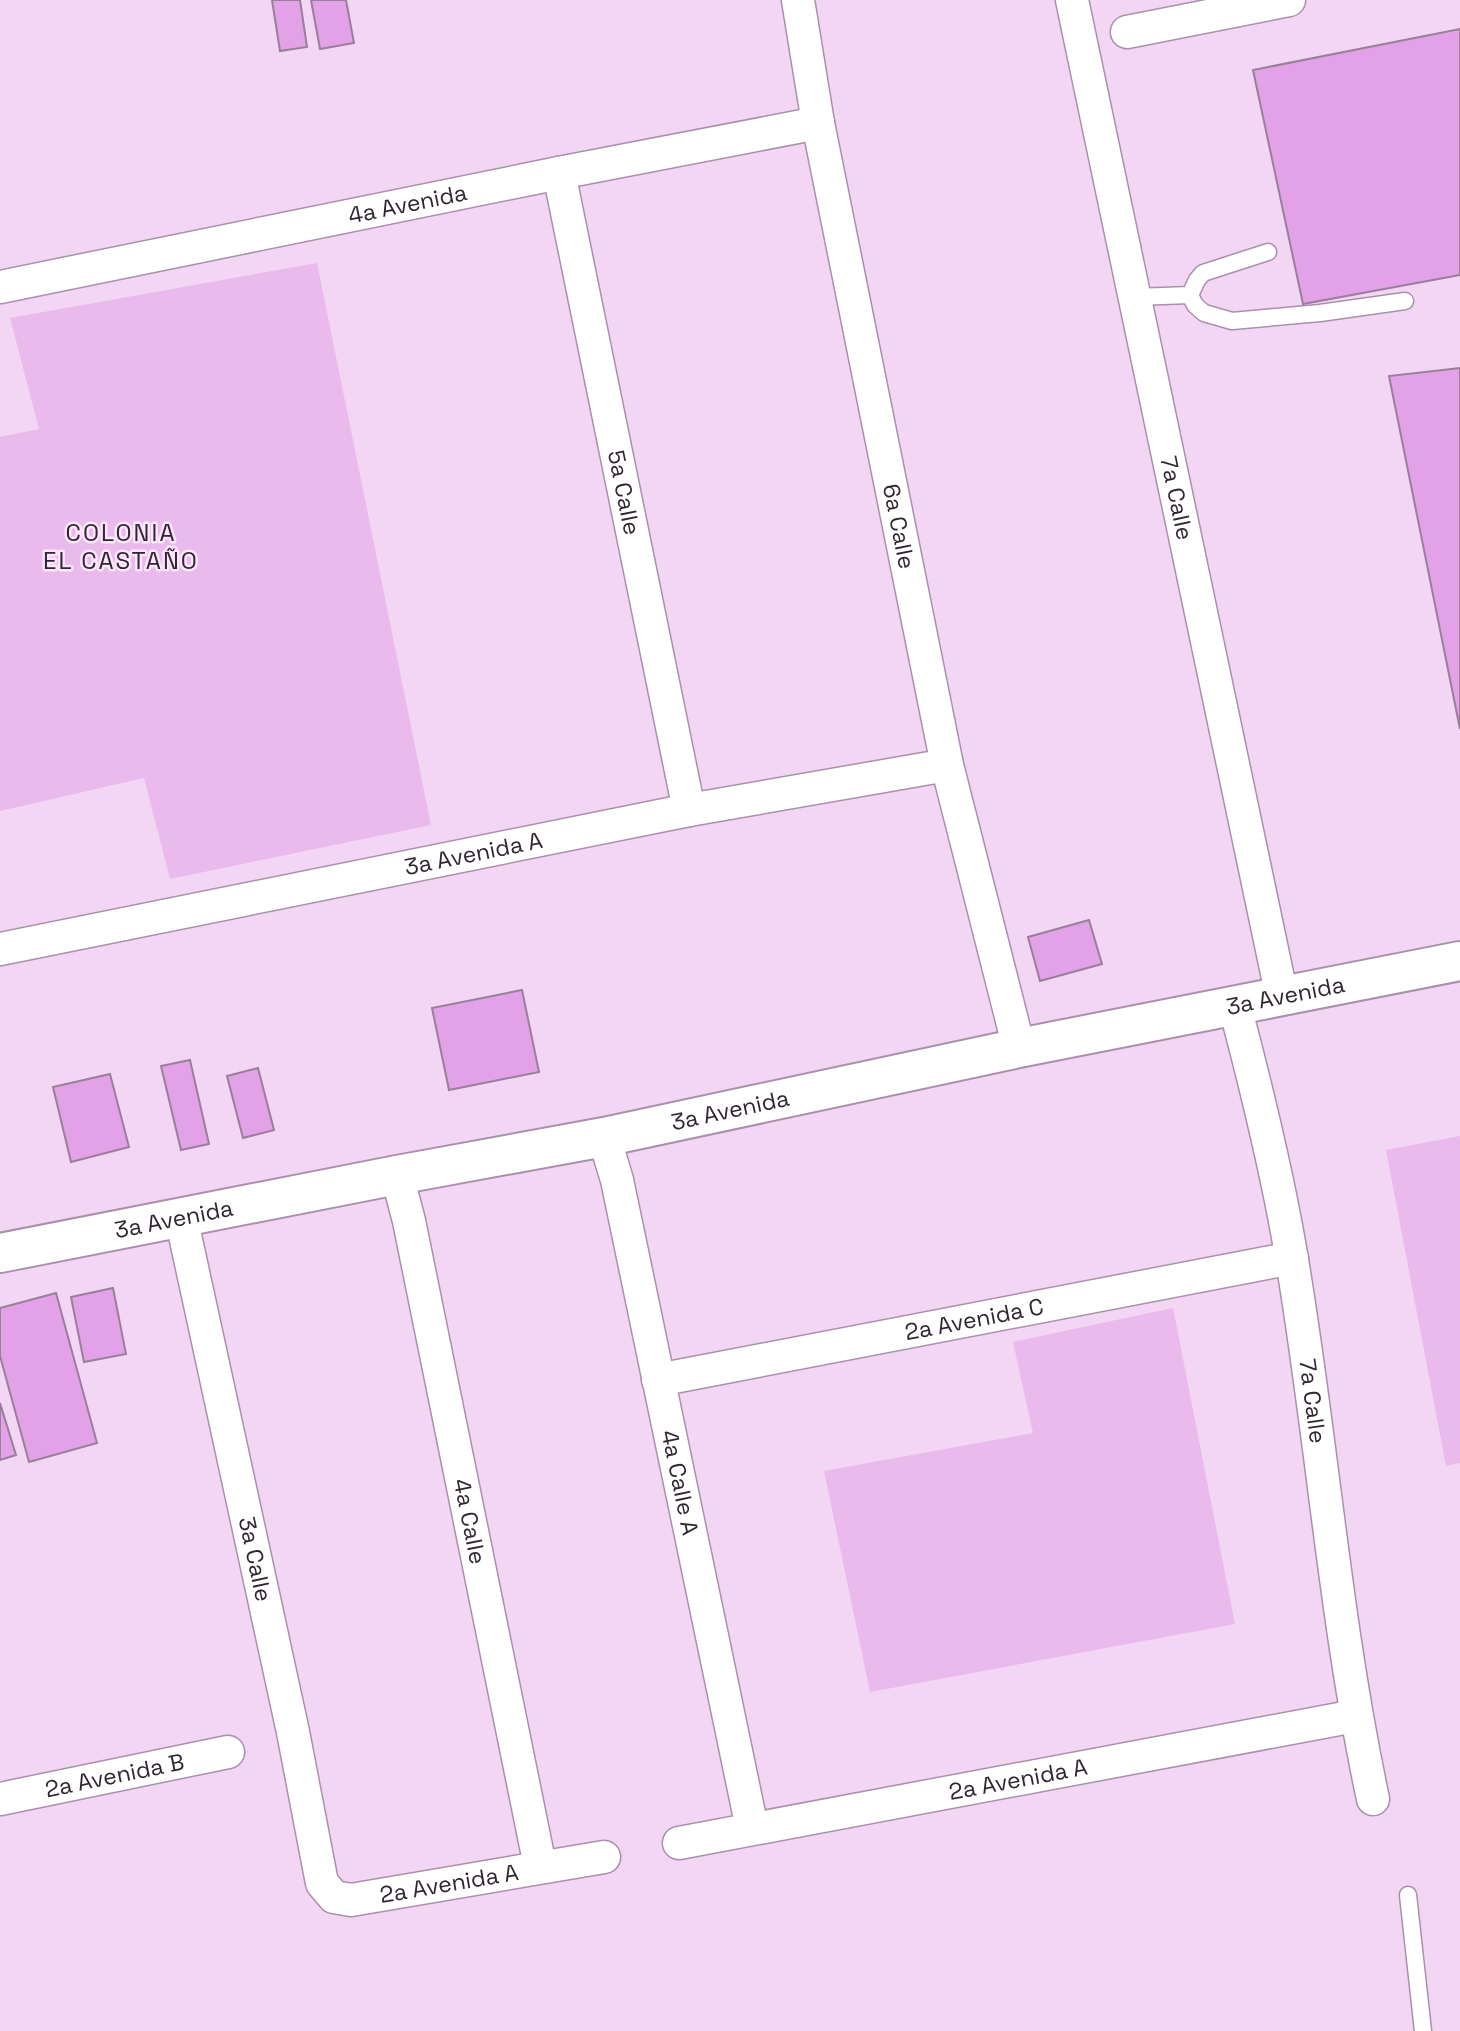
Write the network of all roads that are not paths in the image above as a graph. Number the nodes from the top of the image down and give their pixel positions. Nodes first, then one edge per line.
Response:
1 (798, 0) edge
2 (1072, 0) edge
3 (1289, 0) edge
4 (1127, 32) dead end
5 (818, 123) junction
6 (559, 173) junction
7 (1268, 252) dead end
8 (0, 287) edge
9 (1190, 295) junction
10 (1135, 297) junction
11 (1405, 301) dead end
12 (947, 765) junction
13 (689, 810) junction
14 (0, 949) edge
15 (1460, 961) edge
16 (1282, 997) junction
17 (1235, 1007) junction
18 (1019, 1048) junction
19 (604, 1137) junction
20 (397, 1175) junction
21 (181, 1217) junction
22 (0, 1253) edge
23 (1292, 1258) junction
24 (658, 1380) junction
25 (1355, 1716) junction
26 (228, 1752) dead end
27 (0, 1799) edge
28 (1373, 1799) dead end
29 (752, 1828) junction
30 (679, 1843) dead end
31 (604, 1857) dead end
32 (540, 1866) junction
33 (1408, 1895) dead end
34 (334, 1897) joint
35 (1423, 2031) edge

1 - 5 street, 6a Calle
2 - 10 street, 7a Calle
3 - 4 street
5 - 6 street, 4a Avenida
5 - 12 street, 6a Calle
6 - 8 street, 4a Avenida
6 - 13 street, 5a Calle
7 - 9 lane
9 - 10 lane
9 - 11 lane
10 - 16 street, 7a Calle
12 - 13 street, 3a Avenida A
12 - 18 street, 6a Calle
13 - 14 street, 3a Avenida A
15 - 16 main road, 3a Avenida
16 - 17 main road, 3a Avenida
17 - 18 main road, 3a Avenida
17 - 23 street, 7a Calle
18 - 19 main road, 3a Avenida
19 - 20 main road, 3a Avenida
19 - 24 street, 4a Calle A
20 - 21 main road, 3a Avenida
20 - 32 street, 4a Calle
21 - 22 main road, 3a Avenida
21 - 34 street, 3a Calle
23 - 24 street, 2a Avenida C
23 - 25 street, 7a Calle
24 - 29 street, 4a Calle A
25 - 28 street, 7a Calle
25 - 29 street, 2a Avenida A
26 - 27 street, 2a Avenida B
29 - 30 street, 2a Avenida A
31 - 32 street, 2a Avenida A
32 - 34 street, 2a Avenida A
33 - 35 lane

